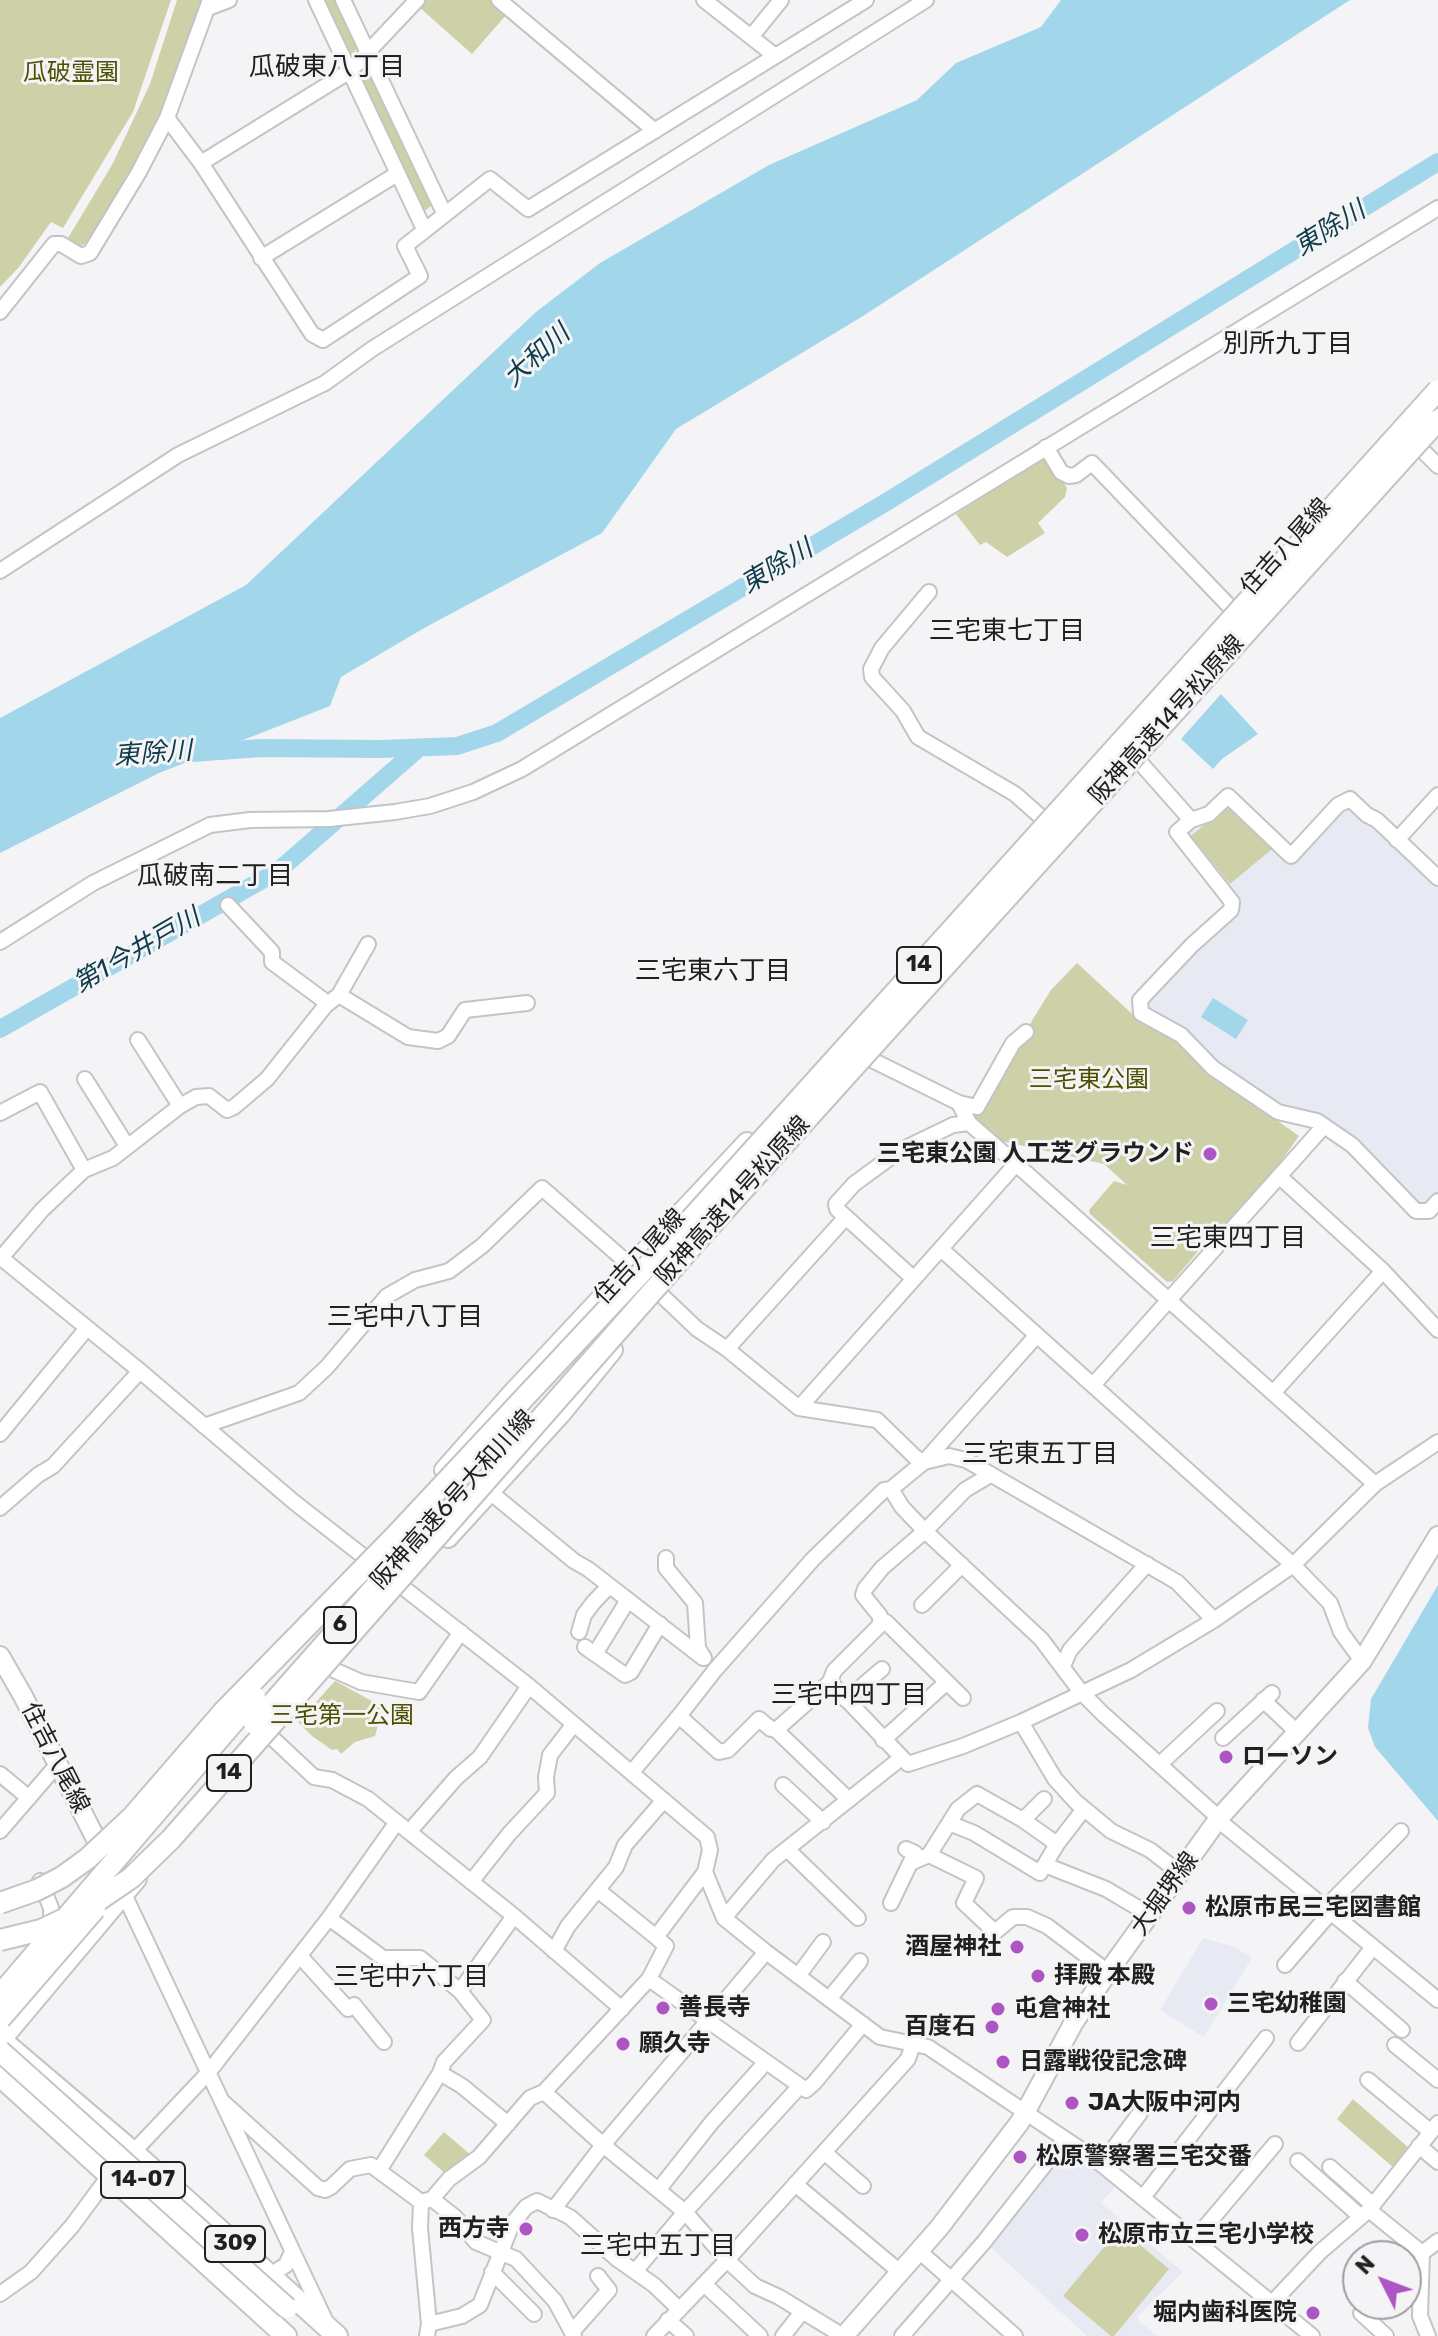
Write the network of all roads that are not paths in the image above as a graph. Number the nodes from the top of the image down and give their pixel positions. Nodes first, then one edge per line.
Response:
1 (229, 0) edge
2 (316, 0) edge
3 (343, 0) edge
4 (417, 0) edge
5 (499, 0) edge
6 (781, 0) edge
7 (866, 0) edge
8 (926, 0) edge
9 (712, 3) edge
10 (209, 4) edge
11 (751, 37) junction
12 (369, 53) junction
13 (774, 55) junction
14 (350, 71) junction
15 (167, 118) junction
16 (655, 131) junction
17 (201, 163) junction
18 (397, 174) junction
19 (1438, 208) edge
20 (444, 213) junction
21 (424, 229) junction
22 (261, 258) junction
23 (0, 312) edge
24 (1438, 377) edge
25 (1438, 390) edge
26 (1438, 411) edge
27 (1438, 420) edge
28 (1412, 440) junction
29 (1046, 447) junction
30 (1438, 466) edge
31 (0, 571) edge
32 (929, 592) dead end
33 (1231, 608) junction
34 (1115, 737) junction
35 (1138, 758) junction
36 (1437, 797) edge
37 (1041, 817) junction
38 (1191, 820) junction
39 (1397, 840) junction
40 (1438, 878) edge
41 (228, 905) dead end
42 (0, 942) edge
43 (368, 944) dead end
44 (339, 995) junction
45 (527, 1003) dead end
46 (326, 1005) junction
47 (1026, 1032) dead end
48 (844, 1034) junction
49 (138, 1040) dead end
50 (872, 1060) junction
51 (85, 1079) dead end
52 (943, 1095) junction
53 (959, 1103) junction
54 (180, 1106) junction
55 (0, 1113) edge
56 (969, 1123) junction
57 (953, 1125) junction
58 (1324, 1126) junction
59 (127, 1146) junction
60 (1016, 1164) junction
61 (84, 1170) junction
62 (1279, 1176) junction
63 (1438, 1201) edge
64 (846, 1217) junction
65 (695, 1243) junction
66 (941, 1249) junction
67 (0, 1258) edge
68 (631, 1266) junction
69 (1383, 1271) junction
70 (914, 1279) junction
71 (660, 1293) junction
72 (1168, 1301) junction
73 (87, 1328) junction
74 (1438, 1330) edge
75 (1037, 1335) junction
76 (727, 1349) junction
77 (140, 1371) junction
78 (1093, 1385) junction
79 (1273, 1393) junction
80 (799, 1408) junction
81 (204, 1426) junction
82 (0, 1434) edge
83 (1438, 1442) edge
84 (924, 1462) junction
85 (990, 1475) junction
86 (1375, 1484) junction
87 (891, 1489) junction
88 (490, 1492) junction
89 (0, 1508) edge
90 (925, 1531) junction
91 (395, 1536) junction
92 (1438, 1536) edge
93 (666, 1558) dead end
94 (366, 1559) junction
95 (1147, 1564) junction
96 (962, 1565) junction
97 (1293, 1565) junction
98 (609, 1586) junction
99 (404, 1587) junction
100 (628, 1600) junction
101 (922, 1605) dead end
102 (880, 1620) junction
103 (1214, 1620) junction
104 (660, 1624) junction
105 (461, 1632) junction
106 (579, 1632) dead end
107 (0, 1656) edge
108 (703, 1658) junction
109 (1362, 1661) junction
110 (1063, 1666) junction
111 (327, 1667) junction
112 (882, 1669) dead end
113 (715, 1670) junction
114 (830, 1682) junction
115 (947, 1682) junction
116 (529, 1686) junction
117 (1081, 1692) junction
118 (963, 1698) dead end
119 (846, 1700) junction
120 (1217, 1711) dead end
121 (679, 1716) junction
122 (1021, 1722) junction
123 (574, 1724) junction
124 (776, 1730) junction
125 (1297, 1732) junction
126 (267, 1733) junction
127 (1223, 1738) dead end
128 (883, 1740) junction
129 (900, 1759) junction
130 (1160, 1764) junction
131 (57, 1765) junction
132 (632, 1772) junction
133 (0, 1774) edge
134 (783, 1785) dead end
135 (29, 1798) junction
136 (1044, 1799) dead end
137 (664, 1800) junction
138 (849, 1800) junction
139 (1084, 1809) junction
140 (1219, 1819) junction
141 (1023, 1820) junction
142 (823, 1822) junction
143 (949, 1823) junction
144 (403, 1827) junction
145 (0, 1831) edge
146 (1401, 1831) dead end
147 (1057, 1844) junction
148 (787, 1849) junction
149 (929, 1855) junction
150 (113, 1859) junction
151 (1045, 1865) junction
152 (705, 1872) junction
153 (1180, 1873) junction
154 (40, 1881) junction
155 (471, 1882) junction
156 (599, 1891) junction
157 (124, 1894) junction
158 (0, 1896) edge
159 (0, 1903) edge
160 (891, 1903) dead end
161 (1328, 1910) junction
162 (1150, 1915) junction
163 (514, 1916) junction
164 (329, 1918) junction
165 (724, 1918) junction
166 (858, 1918) dead end
167 (51, 1926) junction
168 (656, 1937) junction
169 (0, 1940) edge
170 (823, 1942) dead end
171 (1373, 1947) junction
172 (554, 1951) junction
173 (766, 1952) junction
174 (300, 1956) junction
175 (860, 1961) dead end
176 (1285, 1965) dead end
177 (1108, 1972) junction
178 (798, 1976) junction
179 (649, 1979) junction
180 (1345, 1981) junction
181 (0, 1985) edge
182 (460, 1991) junction
183 (0, 1995) edge
184 (829, 1999) junction
185 (1438, 2000) edge
186 (622, 2009) junction
187 (708, 2022) junction
188 (863, 2024) junction
189 (1402, 2030) dead end
190 (0, 2038) edge
191 (1266, 2038) dead end
192 (384, 2042) dead end
193 (1298, 2043) dead end
194 (913, 2044) junction
195 (1395, 2045) dead end
196 (766, 2062) junction
197 (0, 2066) edge
198 (208, 2073) junction
199 (440, 2073) junction
200 (0, 2076) edge
201 (1368, 2080) dead end
202 (1438, 2080) edge
203 (799, 2087) junction
204 (544, 2092) junction
205 (219, 2099) junction
206 (1026, 2112) junction
207 (1140, 2113) dead end
208 (508, 2124) junction
209 (1434, 2127) edge
210 (1065, 2139) junction
211 (1275, 2144) dead end
212 (603, 2145) junction
213 (1419, 2146) junction
214 (133, 2152) junction
215 (824, 2152) junction
216 (1298, 2161) dead end
217 (1438, 2162) edge
218 (1102, 2164) junction
219 (1330, 2167) dead end
220 (380, 2169) junction
221 (110, 2177) junction
222 (795, 2184) junction
223 (863, 2186) dead end
224 (659, 2189) junction
225 (1144, 2196) junction
226 (427, 2200) junction
227 (553, 2210) junction
228 (1368, 2211) junction
229 (685, 2212) junction
230 (1195, 2239) junction
231 (1405, 2240) edge
232 (1438, 2241) edge
233 (500, 2251) junction
234 (919, 2251) junction
235 (292, 2252) junction
236 (1422, 2253) edge
237 (727, 2260) junction
238 (636, 2270) junction
239 (492, 2272) junction
240 (900, 2272) junction
241 (270, 2275) junction
242 (598, 2276) dead end
243 (951, 2280) junction
244 (704, 2284) junction
245 (0, 2294) edge
246 (1272, 2303) junction
247 (284, 2311) junction
248 (802, 2312) junction
249 (534, 2314) dead end
250 (673, 2314) junction
251 (1369, 2320) edge
252 (428, 2330) edge
253 (328, 2334) edge
254 (573, 2334) edge
255 (286, 2336) edge
256 (304, 2336) edge
257 (654, 2336) edge
258 (686, 2336) edge
259 (760, 2336) edge
260 (783, 2336) edge
261 (844, 2336) edge
262 (902, 2336) edge
263 (1015, 2336) edge
264 (1312, 2336) edge
265 (1386, 2336) edge

1 - 10 street
2 - 14 street
3 - 12 street
4 - 12 street
5 - 16 street
6 - 11 street
7 - 13 street
8 - 31 street
9 - 11 street
10 - 15 street
11 - 13 street
12 - 14 street
12 - 20 street
13 - 16 street
14 - 17 street
14 - 18 street
15 - 17 street
15 - 23 street
16 - 20 street
17 - 22 street
18 - 21 street
18 - 22 street
19 - 29 street
20 - 21 street
21 - 22 street
24 - 33 main road, 住吉八尾線
25 - 91 highway, 阪神高速14号松原線 / 14, bridge
26 - 28 main road, 住吉八尾線
27 - 65 highway, 阪神高速14号松原線 / 14, bridge
28 - 30 street
28 - 35 main road, 住吉八尾線
29 - 33 street
29 - 42 street
32 - 37 street
33 - 34 main road, 住吉八尾線
34 - 35 street
34 - 37 main road, 住吉八尾線
35 - 38 street
35 - 50 main road, 住吉八尾線
36 - 39 street
37 - 48 main road, 住吉八尾線
38 - 39 street
38 - 58 street
39 - 40 street
41 - 46 street
43 - 44 street
44 - 45 street
44 - 46 street
46 - 54 street
47 - 53 street
48 - 50 street
48 - 68 main road, 住吉八尾線
49 - 54 street
50 - 52 street
50 - 71 main road, 住吉八尾線
51 - 59 street
52 - 53 street
52 - 57 street
53 - 56 street
54 - 59 street
55 - 61 street
56 - 57 street
56 - 60 street
57 - 64 street
58 - 62 street
58 - 63 street
59 - 61 street
60 - 66 street
60 - 72 street
61 - 67 street
62 - 69 street
62 - 72 street
64 - 70 street
64 - 76 street
65 - 169 highway, 阪神高速14号松原線 / 14, bridge
65 - 190 highway, 阪神高速6号大和川線 / 6, bridge
66 - 70 street
66 - 75 street
67 - 73 street
68 - 71 street
68 - 81 street
68 - 94 main road, 住吉八尾線
69 - 74 street
69 - 79 street
70 - 80 street
71 - 76 street
71 - 88 main road, 住吉八尾線
72 - 78 street
72 - 79 street
73 - 77 street
73 - 82 street
75 - 78 street
75 - 84 street
76 - 80 street
77 - 81 street
77 - 89 street
78 - 97 street
79 - 86 street
80 - 84 street
81 - 94 street
83 - 86 street
84 - 85 street
84 - 87 street
85 - 90 street
85 - 95 street
86 - 97 street
87 - 90 street
87 - 113 street
88 - 98 street
88 - 99 main road, 住吉八尾線
90 - 96 street
90 - 102 street
91 - 150 highway, 阪神高速6号大和川線 / 6, bridge
91 - 159 highway, 阪神高速14号松原線 / 14, bridge
92 - 109 main road, 大堀堺線
93 - 108 street
94 - 99 street
94 - 150 main road, 住吉八尾線
95 - 103 street
95 - 110 street
96 - 101 street
96 - 110 street
97 - 103 street
97 - 109 street
98 - 100 street
98 - 106 street
99 - 105 street
99 - 111 main road, 住吉八尾線
100 - 104 street
100 - 104 street
102 - 114 street
102 - 115 street
103 - 117 street
104 - 108 street
105 - 111 street
105 - 116 street
107 - 131 main road, 住吉八尾線
108 - 113 street
109 - 125 main road, 大堀堺線
110 - 117 street
111 - 126 main road, 住吉八尾線
112 - 119 street
113 - 121 street
114 - 119 street
114 - 124 street
115 - 118 street
115 - 128 street
116 - 123 street
116 - 144 street
117 - 122 street
117 - 130 street
119 - 128 street
120 - 130 street
121 - 124 street
121 - 132 street
122 - 129 street
122 - 139 street
123 - 132 street
123 - 155 street
124 - 138 street
125 - 127 street
125 - 140 main road, 大堀堺線
126 - 144 street
126 - 157 main road, 住吉八尾線
128 - 129 street
129 - 138 street
130 - 140 street
131 - 135 street
131 - 150 main road, 住吉八尾線
132 - 137 street
133 - 135 street
134 - 142 street
135 - 145 street
136 - 141 street
137 - 152 street
137 - 156 street
138 - 142 street
139 - 147 street
139 - 153 street
140 - 153 main road, 大堀堺線
140 - 161 street
141 - 143 street
141 - 147 street
142 - 148 street
143 - 149 street
143 - 151 street
144 - 155 street
144 - 164 street
146 - 161 street
147 - 151 street
148 - 165 street
148 - 166 street
149 - 160 street
149 - 177 street
150 - 154 street
150 - 157 main road, 住吉八尾線
150 - 167 main road, 住吉八尾線
150 - 181 highway, bridge
150 - 183 highway, 阪神高速6号大和川線 / 6, bridge
151 - 162 street
152 - 165 street
152 - 168 street
153 - 162 main road, 大堀堺線
154 - 158 street
154 - 167 street
155 - 163 street
156 - 168 street
156 - 172 street
157 - 190 main road, 住吉八尾線
157 - 198 street
161 - 171 street
161 - 176 street
162 - 177 main road, 大堀堺線
163 - 172 street
163 - 182 street
164 - 174 street
164 - 182 street
165 - 173 street
167 - 181 main road, 住吉八尾線
168 - 179 street
170 - 178 street
171 - 180 street
171 - 185 street
172 - 186 street
173 - 178 street
173 - 187 street
174 - 192 street
174 - 198 street
175 - 184 street
177 - 206 main road, 大堀堺線
178 - 184 street
179 - 186 street
179 - 187 street
180 - 189 street
180 - 193 street
182 - 199 street
184 - 188 street
186 - 204 street
187 - 196 street
187 - 212 street
188 - 194 street
188 - 203 street
190 - 214 highway, 309
190 - 247 highway, 14-07, bridge
191 - 225 street
194 - 206 street
194 - 215 street
195 - 202 street
196 - 203 street
196 - 224 street
197 - 247 highway, 14-07
198 - 205 street
198 - 214 street
199 - 208 street
199 - 220 street
200 - 221 highway, 309
201 - 209 street
203 - 229 street
204 - 208 street
204 - 212 street
205 - 220 street
205 - 235 street
206 - 210 street
206 - 234 main road, 大堀堺線
207 - 218 street
208 - 226 street
209 - 213 street
210 - 218 street
210 - 243 street
211 - 230 street
212 - 224 street
212 - 227 street
213 - 217 street
213 - 228 street
214 - 221 street
214 - 241 highway, 309
215 - 222 street
215 - 223 street
216 - 228 street
218 - 225 street
219 - 228 street
220 - 226 street
221 - 245 street
221 - 255 highway, 309
222 - 237 street
222 - 240 street
224 - 229 street
225 - 230 street
226 - 233 street
226 - 252 street
227 - 233 street
227 - 238 street
228 - 231 street
228 - 246 street
229 - 237 street
229 - 238 street
230 - 246 street
232 - 236 street
233 - 239 street
233 - 254 street
234 - 240 main road, 大堀堺線
234 - 243 street
235 - 241 street
235 - 253 street
237 - 244 street
237 - 248 street
238 - 250 street
239 - 249 street
239 - 252 street
240 - 261 main road, 大堀堺線
241 - 253 highway, 309
242 - 254 street
243 - 262 street
243 - 263 street
244 - 250 street
244 - 259 street
246 - 264 street
247 - 253 highway, 14-07
247 - 256 highway, 14-07
248 - 260 street
248 - 261 street
250 - 257 street
250 - 258 street
251 - 265 street

